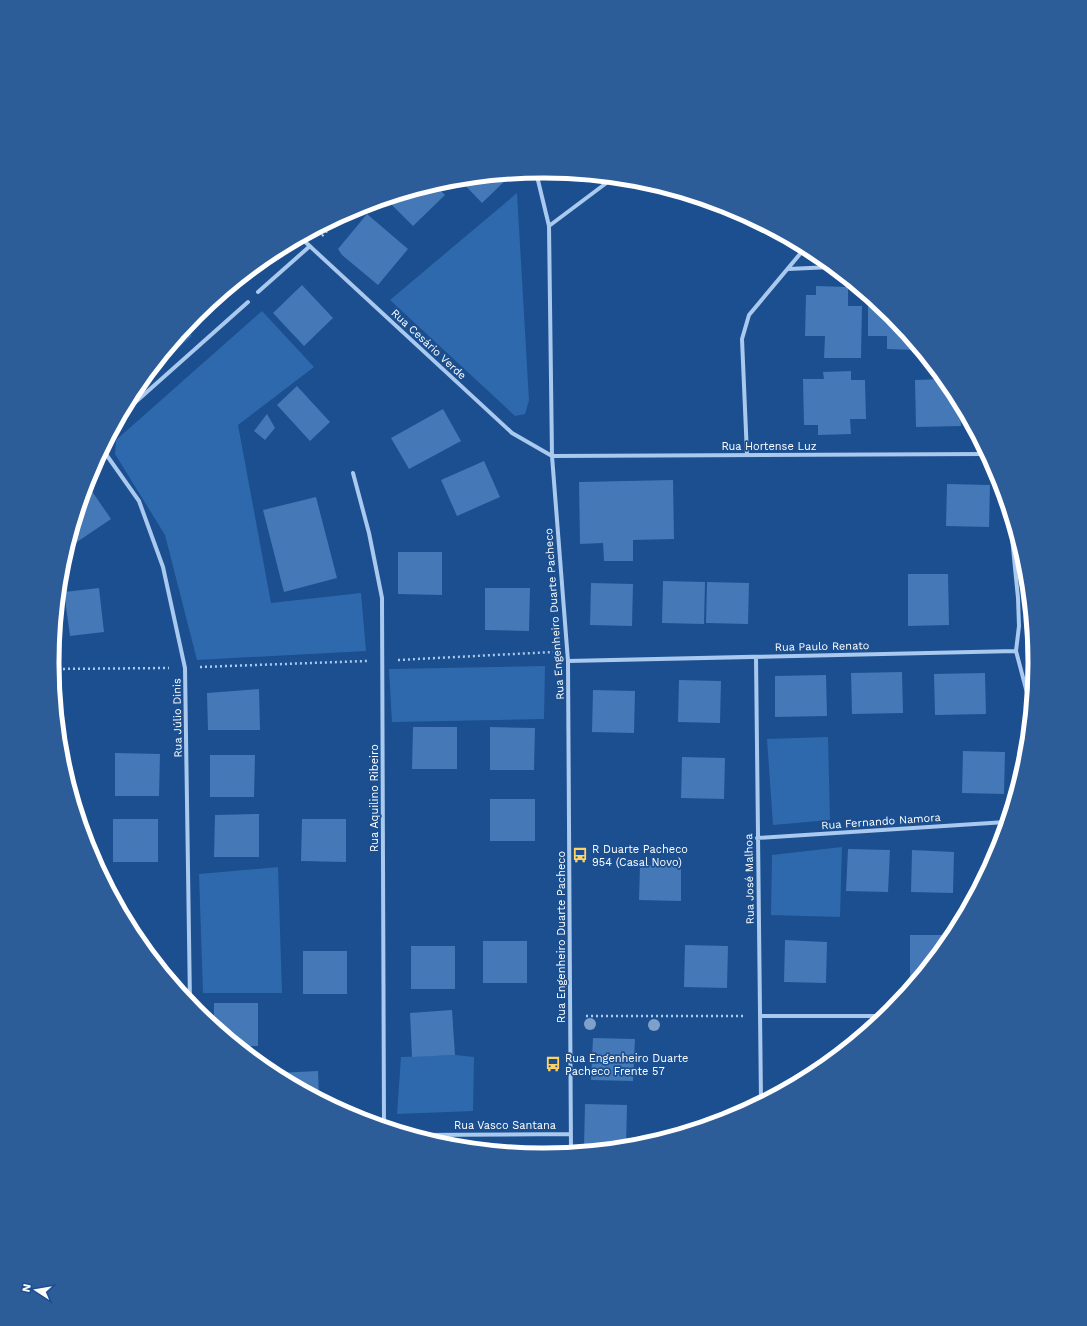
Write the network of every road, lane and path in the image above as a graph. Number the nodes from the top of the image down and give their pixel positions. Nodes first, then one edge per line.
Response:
1 (538, 178) edge
2 (606, 183) edge
3 (549, 226) junction
4 (329, 228) edge
5 (305, 241) edge
6 (310, 246) junction
7 (801, 253) edge
8 (823, 267) edge
9 (788, 269) junction
10 (258, 292) dead end
11 (248, 302) dead end
12 (136, 401) edge
13 (980, 454) edge
14 (106, 455) edge
15 (747, 455) junction
16 (552, 456) junction
17 (352, 473) dead end
18 (1013, 544) edge
19 (567, 651) junction
20 (1016, 651) junction
21 (756, 657) junction
22 (382, 661) junction
23 (568, 661) junction
24 (185, 668) junction
25 (59, 669) edge
26 (1027, 696) edge
27 (1001, 822) edge
28 (757, 838) junction
29 (190, 994) edge
30 (571, 1016) junction
31 (761, 1016) junction
32 (875, 1016) edge
33 (761, 1096) edge
34 (384, 1121) edge
35 (571, 1134) junction
36 (435, 1135) edge
37 (571, 1146) edge

1 - 3 street, Rua Engenheiro Duarte Pacheco
2 - 3 street
3 - 16 street, Rua Engenheiro Duarte Pacheco
4 - 6 path
5 - 6 street, Rua Cesário Verde
6 - 10 street
6 - 16 street, Rua Cesário Verde
7 - 9 street
8 - 9 street
9 - 15 street
11 - 12 street
13 - 15 street, Rua Hortense Luz
14 - 24 street, Rua Júlio Dinis
15 - 16 street, Rua Hortense Luz
16 - 19 street, Rua Engenheiro Duarte Pacheco
17 - 22 street, Rua Aquilino Ribeiro
18 - 20 street
19 - 22 path
19 - 23 street, Rua Engenheiro Duarte Pacheco
20 - 21 street, Rua Paulo Renato
20 - 26 street
21 - 23 street, Rua Paulo Renato
21 - 28 street, Rua José Malhoa
22 - 24 path
22 - 34 street, Rua Aquilino Ribeiro
23 - 30 street, Rua Engenheiro Duarte Pacheco
24 - 25 path
24 - 29 street, Rua Júlio Dinis
27 - 28 street, Rua Fernando Namora
28 - 31 street, Rua José Malhoa
30 - 31 path
30 - 35 street, Rua Engenheiro Duarte Pacheco
31 - 32 street
31 - 33 street, Rua José Malhoa
35 - 36 street, Rua Vasco Santana
35 - 37 street, Rua Engenheiro Duarte Pacheco

